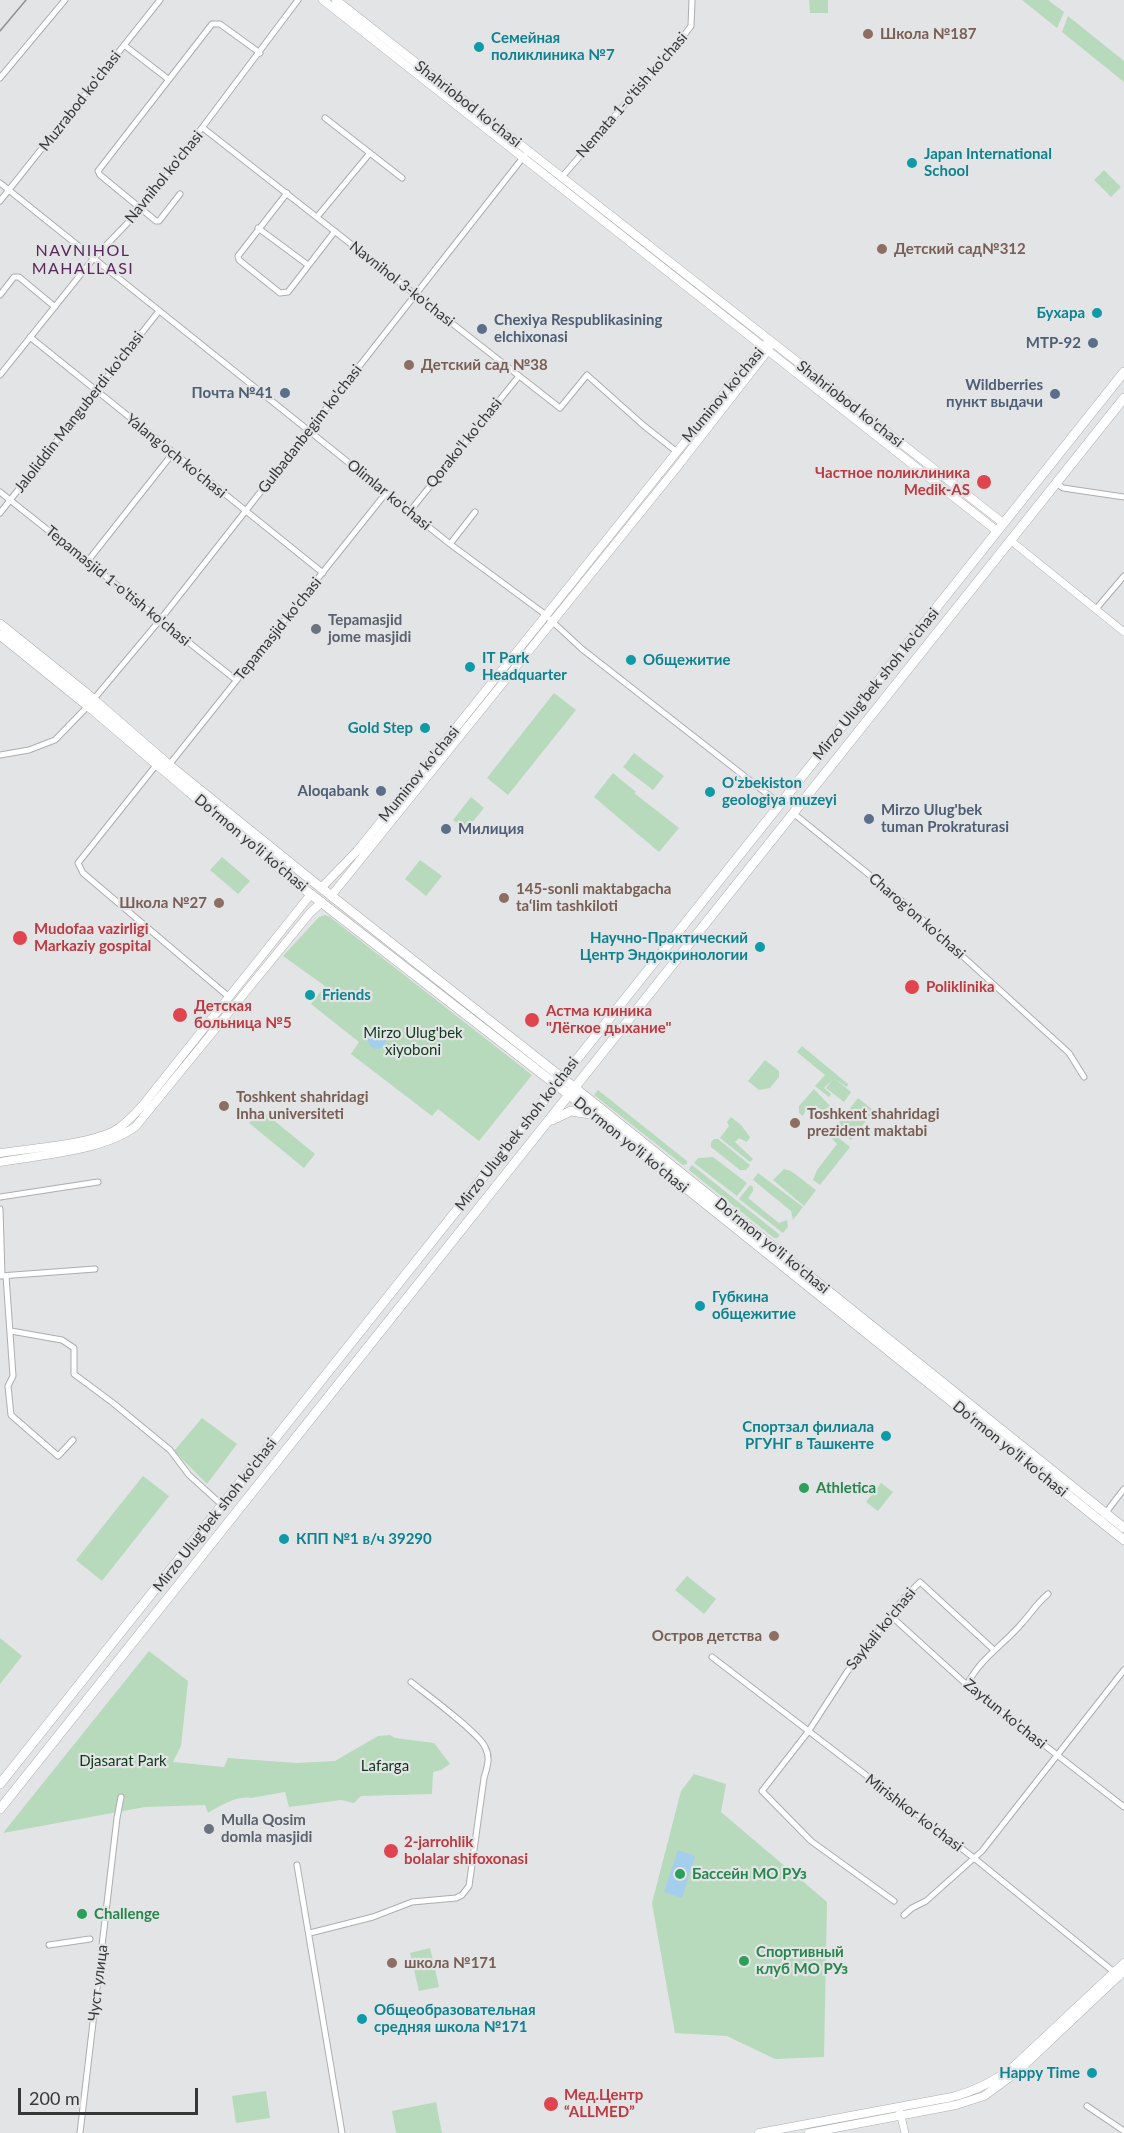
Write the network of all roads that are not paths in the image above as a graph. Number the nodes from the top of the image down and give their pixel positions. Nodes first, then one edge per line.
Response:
1 (65, 0) edge
2 (160, 0) edge
3 (298, 0) edge
4 (323, 0) edge
5 (336, 0) edge
6 (693, 0) edge
7 (124, 45) junction
8 (260, 54) junction
9 (0, 78) edge
10 (168, 79) junction
11 (325, 118) dead end
12 (203, 128) junction
13 (528, 151) junction
14 (370, 153) junction
15 (523, 159) junction
16 (561, 177) junction
17 (402, 178) dead end
18 (0, 183) edge
19 (556, 184) junction
20 (9, 191) junction
21 (180, 194) dead end
22 (286, 194) junction
23 (0, 201) edge
24 (141, 209) junction
25 (317, 217) junction
26 (258, 228) junction
27 (335, 231) junction
28 (93, 259) junction
29 (308, 265) junction
30 (0, 295) edge
31 (416, 295) junction
32 (55, 307) junction
33 (159, 311) junction
34 (30, 337) junction
35 (770, 341) junction
36 (765, 349) junction
37 (1124, 372) edge
38 (0, 375) edge
39 (519, 376) junction
40 (96, 390) junction
41 (1124, 398) edge
42 (309, 431) junction
43 (677, 452) junction
44 (173, 453) junction
45 (1056, 483) junction
46 (0, 492) edge
47 (386, 493) junction
48 (1124, 497) edge
49 (10, 500) junction
50 (410, 511) junction
51 (245, 512) junction
52 (475, 512) dead end
53 (0, 513) edge
54 (1004, 523) junction
55 (997, 531) junction
56 (1011, 540) junction
57 (450, 544) junction
58 (87, 562) junction
59 (323, 573) junction
60 (1124, 576) edge
61 (1096, 609) junction
62 (546, 615) junction
63 (160, 620) junction
64 (553, 622) junction
65 (0, 624) edge
66 (1124, 632) edge
67 (1, 638) edge
68 (236, 680) junction
69 (91, 702) junction
70 (836, 733) junction
71 (849, 743) junction
72 (0, 755) edge
73 (157, 764) junction
74 (169, 765) junction
75 (780, 804) junction
76 (793, 813) junction
77 (724, 874) junction
78 (737, 884) junction
79 (321, 888) junction
80 (311, 894) junction
81 (331, 896) junction
82 (322, 902) junction
83 (229, 997) junction
84 (1084, 1077) dead end
85 (559, 1082) junction
86 (572, 1091) junction
87 (595, 1115) junction
88 (546, 1124) junction
89 (0, 1153) edge
90 (0, 1162) edge
91 (98, 1182) dead end
92 (0, 1197) edge
93 (0, 1209) edge
94 (95, 1269) dead end
95 (3, 1276) edge
96 (11, 1330) junction
97 (9, 1382) junction
98 (942, 1382) joint
99 (0, 1383) edge
100 (73, 1440) dead end
101 (1124, 1489) edge
102 (233, 1492) junction
103 (245, 1502) junction
104 (222, 1505) junction
105 (1102, 1517) junction
106 (1124, 1528) edge
107 (1124, 1540) edge
108 (1048, 1594) dead end
109 (891, 1616) junction
110 (994, 1650) junction
111 (712, 1657) dead end
112 (1124, 1670) edge
113 (411, 1682) dead end
114 (967, 1685) junction
115 (808, 1732) junction
116 (1056, 1755) junction
117 (0, 1784) edge
118 (122, 1797) dead end
119 (1124, 1807) edge
120 (0, 1809) edge
121 (974, 1858) junction
122 (297, 1865) dead end
123 (894, 1901) dead end
124 (904, 1915) dead end
125 (310, 1933) junction
126 (90, 1939) dead end
127 (49, 1945) dead end
128 (1124, 1963) edge
129 (1120, 1975) edge
130 (1087, 2106) dead end
131 (898, 2107) junction
132 (900, 2116) junction
133 (1124, 2131) edge
134 (80, 2133) edge
135 (342, 2133) edge
136 (759, 2133) edge
137 (809, 2133) edge
138 (904, 2133) edge

1 - 9 street
2 - 7 street, Muzrabod ko'chasi
3 - 8 street, Navnihol ko'chasi
4 - 15 main road, Shahriobod ko'chasi
5 - 13 main road, Shahriobod ko'chasi
6 - 16 street, Nemata 1-o'tish ko'chasi
7 - 10 street
7 - 20 street, Muzrabod ko'chasi
8 - 10 street
8 - 12 street, Navnihol ko'chasi
10 - 24 street
11 - 14 street
12 - 22 street, Navnihol 3-ko'chasi
12 - 24 street, Navnihol ko'chasi
13 - 15 street, Gulbadanbegim ko'chasi
13 - 16 main road, Shahriobod ko'chasi
14 - 17 street
14 - 25 street
15 - 19 main road, Shahriobod ko'chasi
15 - 31 street, Gulbadanbegim ko'chasi
16 - 19 street, Nemata 1-o'tish ko'chasi
16 - 35 main road, Shahriobod ko'chasi
18 - 20 street, Olimlar ko'chasi
19 - 36 main road, Shahriobod ko'chasi
20 - 23 street, Muzrabod ko'chasi
20 - 28 street, Olimlar ko'chasi
21 - 24 street
22 - 25 street, Navnihol 3-ko'chasi
22 - 26 street
24 - 28 street, Navnihol ko'chasi
25 - 27 street, Navnihol 3-ko'chasi
26 - 29 street
26 - 29 street
27 - 29 street
27 - 31 street, Navnihol 3-ko'chasi
28 - 32 street, Navnihol ko'chasi
28 - 33 street, Olimlar ko'chasi
30 - 32 street
31 - 39 street, Navnihol 3-ko'chasi
31 - 42 street, Gulbadanbegim ko'chasi
32 - 34 street, Navnihol ko'chasi
33 - 40 street, Jaloliddin Manguberdi ko'chasi
33 - 42 street, Olimlar ko'chasi
34 - 38 street, Navnihol ko'chasi
34 - 40 street, Yalang'och ko'chasi
35 - 36 main road, Muminov ko'chasi
35 - 54 main road, Shahriobod ko'chasi
36 - 43 main road, Muminov ko'chasi
36 - 55 main road, Shahriobod ko'chasi
36 - 64 main road, Muminov ko'chasi
37 - 54 main road, Mirzo Ulug'bek shoh ko'chasi
39 - 43 street, Navnihol 3-ko'chasi
39 - 50 street, Qorako'l ko'chasi
40 - 44 street, Yalang'och ko'chasi
40 - 49 street, Jaloliddin Manguberdi ko'chasi
41 - 45 main road, Mirzo Ulug'bek shoh ko'chasi
42 - 47 street, Olimlar ko'chasi
42 - 51 street, Gulbadanbegim ko'chasi
43 - 62 main road, Muminov ko'chasi
44 - 51 street, Yalang'och ko'chasi
44 - 58 street
45 - 48 street
45 - 56 main road, Mirzo Ulug'bek shoh ko'chasi
46 - 49 street, Tepamasjid 1-o'tish ko'chasi
47 - 50 street, Olimlar ko'chasi
47 - 59 street, Tepamasjid ko'chasi
49 - 53 street, Jaloliddin Manguberdi ko'chasi
49 - 58 street, Tepamasjid 1-o'tish ko'chasi
50 - 57 street, Olimlar ko'chasi
51 - 59 street, Yalang'och ko'chasi
51 - 63 street, Gulbadanbegim ko'chasi
52 - 57 street
54 - 55 main road, Mirzo Ulug'bek shoh ko'chasi
54 - 56 main road, Shahriobod ko'chasi
55 - 56 main road, Shahriobod ko'chasi
55 - 70 main road, Mirzo Ulug'bek shoh ko'chasi
56 - 61 street
56 - 71 main road, Mirzo Ulug'bek shoh ko'chasi
57 - 62 street, Olimlar ko'chasi
58 - 63 street, Tepamasjid 1-o'tish ko'chasi
59 - 68 street, Tepamasjid ko'chasi
60 - 61 street
61 - 66 street
62 - 64 street, Olimlar ko'chasi
62 - 79 main road, Muminov ko'chasi
63 - 68 street, Tepamasjid 1-o'tish ko'chasi
63 - 69 street, Gulbadanbegim ko'chasi
64 - 75 street, Olimlar ko'chasi
64 - 81 main road, Muminov ko'chasi
65 - 69 main road, Do‘rmon yo‘li ko‘chasi
67 - 69 main road, Do‘rmon yo‘li ko‘chasi
68 - 74 street, Tepamasjid ko'chasi
69 - 72 street, Gulbadanbegim ko'chasi
69 - 73 main road, Do‘rmon yo‘li ko‘chasi
69 - 74 main road, Do‘rmon yo‘li ko‘chasi
70 - 71 main road
70 - 75 main road, Mirzo Ulug'bek shoh ko'chasi
71 - 76 main road, Mirzo Ulug'bek shoh ko'chasi
73 - 80 main road, Do‘rmon yo‘li ko‘chasi
73 - 83 street
74 - 79 main road, Do‘rmon yo‘li ko‘chasi
75 - 77 main road, Mirzo Ulug'bek shoh ko'chasi
76 - 78 main road, Mirzo Ulug'bek shoh ko'chasi
76 - 84 street, Charog'on ko'chasi
77 - 78 main road
77 - 85 main road, Mirzo Ulug'bek shoh ko'chasi
78 - 86 main road, Mirzo Ulug'bek shoh ko'chasi
79 - 80 main road
79 - 81 main road, Do‘rmon yo‘li ko‘chasi
80 - 82 main road, Do‘rmon yo‘li ko‘chasi
80 - 83 main road
81 - 82 main road
81 - 85 main road, Do‘rmon yo‘li ko‘chasi
82 - 85 main road, Do‘rmon yo‘li ko‘chasi
82 - 90 main road
83 - 89 main road
85 - 86 main road, Do‘rmon yo‘li ko‘chasi
85 - 102 main road, Mirzo Ulug'bek shoh ko'chasi
86 - 87 main road, Do‘rmon yo‘li ko‘chasi
86 - 88 main road, Mirzo Ulug'bek shoh ko'chasi
86 - 98 main road, Do'rmon yo'li ko'chasi
87 - 88 main road
87 - 105 main road, Do‘rmon yo‘li ko‘chasi
88 - 103 main road, Mirzo Ulug'bek shoh ko'chasi
91 - 92 street
93 - 95 street
94 - 95 street
95 - 96 street
96 - 97 street
96 - 104 street
97 - 99 street
97 - 100 street
98 - 105 main road, Do‘rmon yo‘li ko‘chasi
101 - 105 street
102 - 103 main road
102 - 104 main road, Mirzo Ulug'bek shoh ko'chasi
103 - 120 main road, Mirzo Ulug'bek shoh ko'chasi
104 - 117 main road, Mirzo Ulug'bek shoh ko'chasi
105 - 106 main road, Do‘rmon yo‘li ko‘chasi
105 - 107 main road, Do‘rmon yo‘li ko‘chasi
108 - 110 street
109 - 110 street, Saykali ko'chasi
109 - 114 street, Zaytun ko'chasi
109 - 115 street, Saykali ko'chasi
110 - 114 street
111 - 115 street, Mirishkor ko'chasi
112 - 116 street
113 - 125 street
114 - 116 street, Zaytun ko'chasi
115 - 121 street, Mirishkor ko'chasi
115 - 123 street, Saykali ko'chasi
116 - 119 street, Zaytun ko'chasi
116 - 121 street
118 - 134 street, Чуст улица
121 - 124 street
121 - 129 street, Mirishkor ko'chasi
122 - 125 street
125 - 135 street
126 - 127 street
128 - 129 main road
129 - 131 main road
129 - 132 main road
130 - 133 street
131 - 132 street
131 - 136 main road
132 - 137 main road
132 - 138 street

